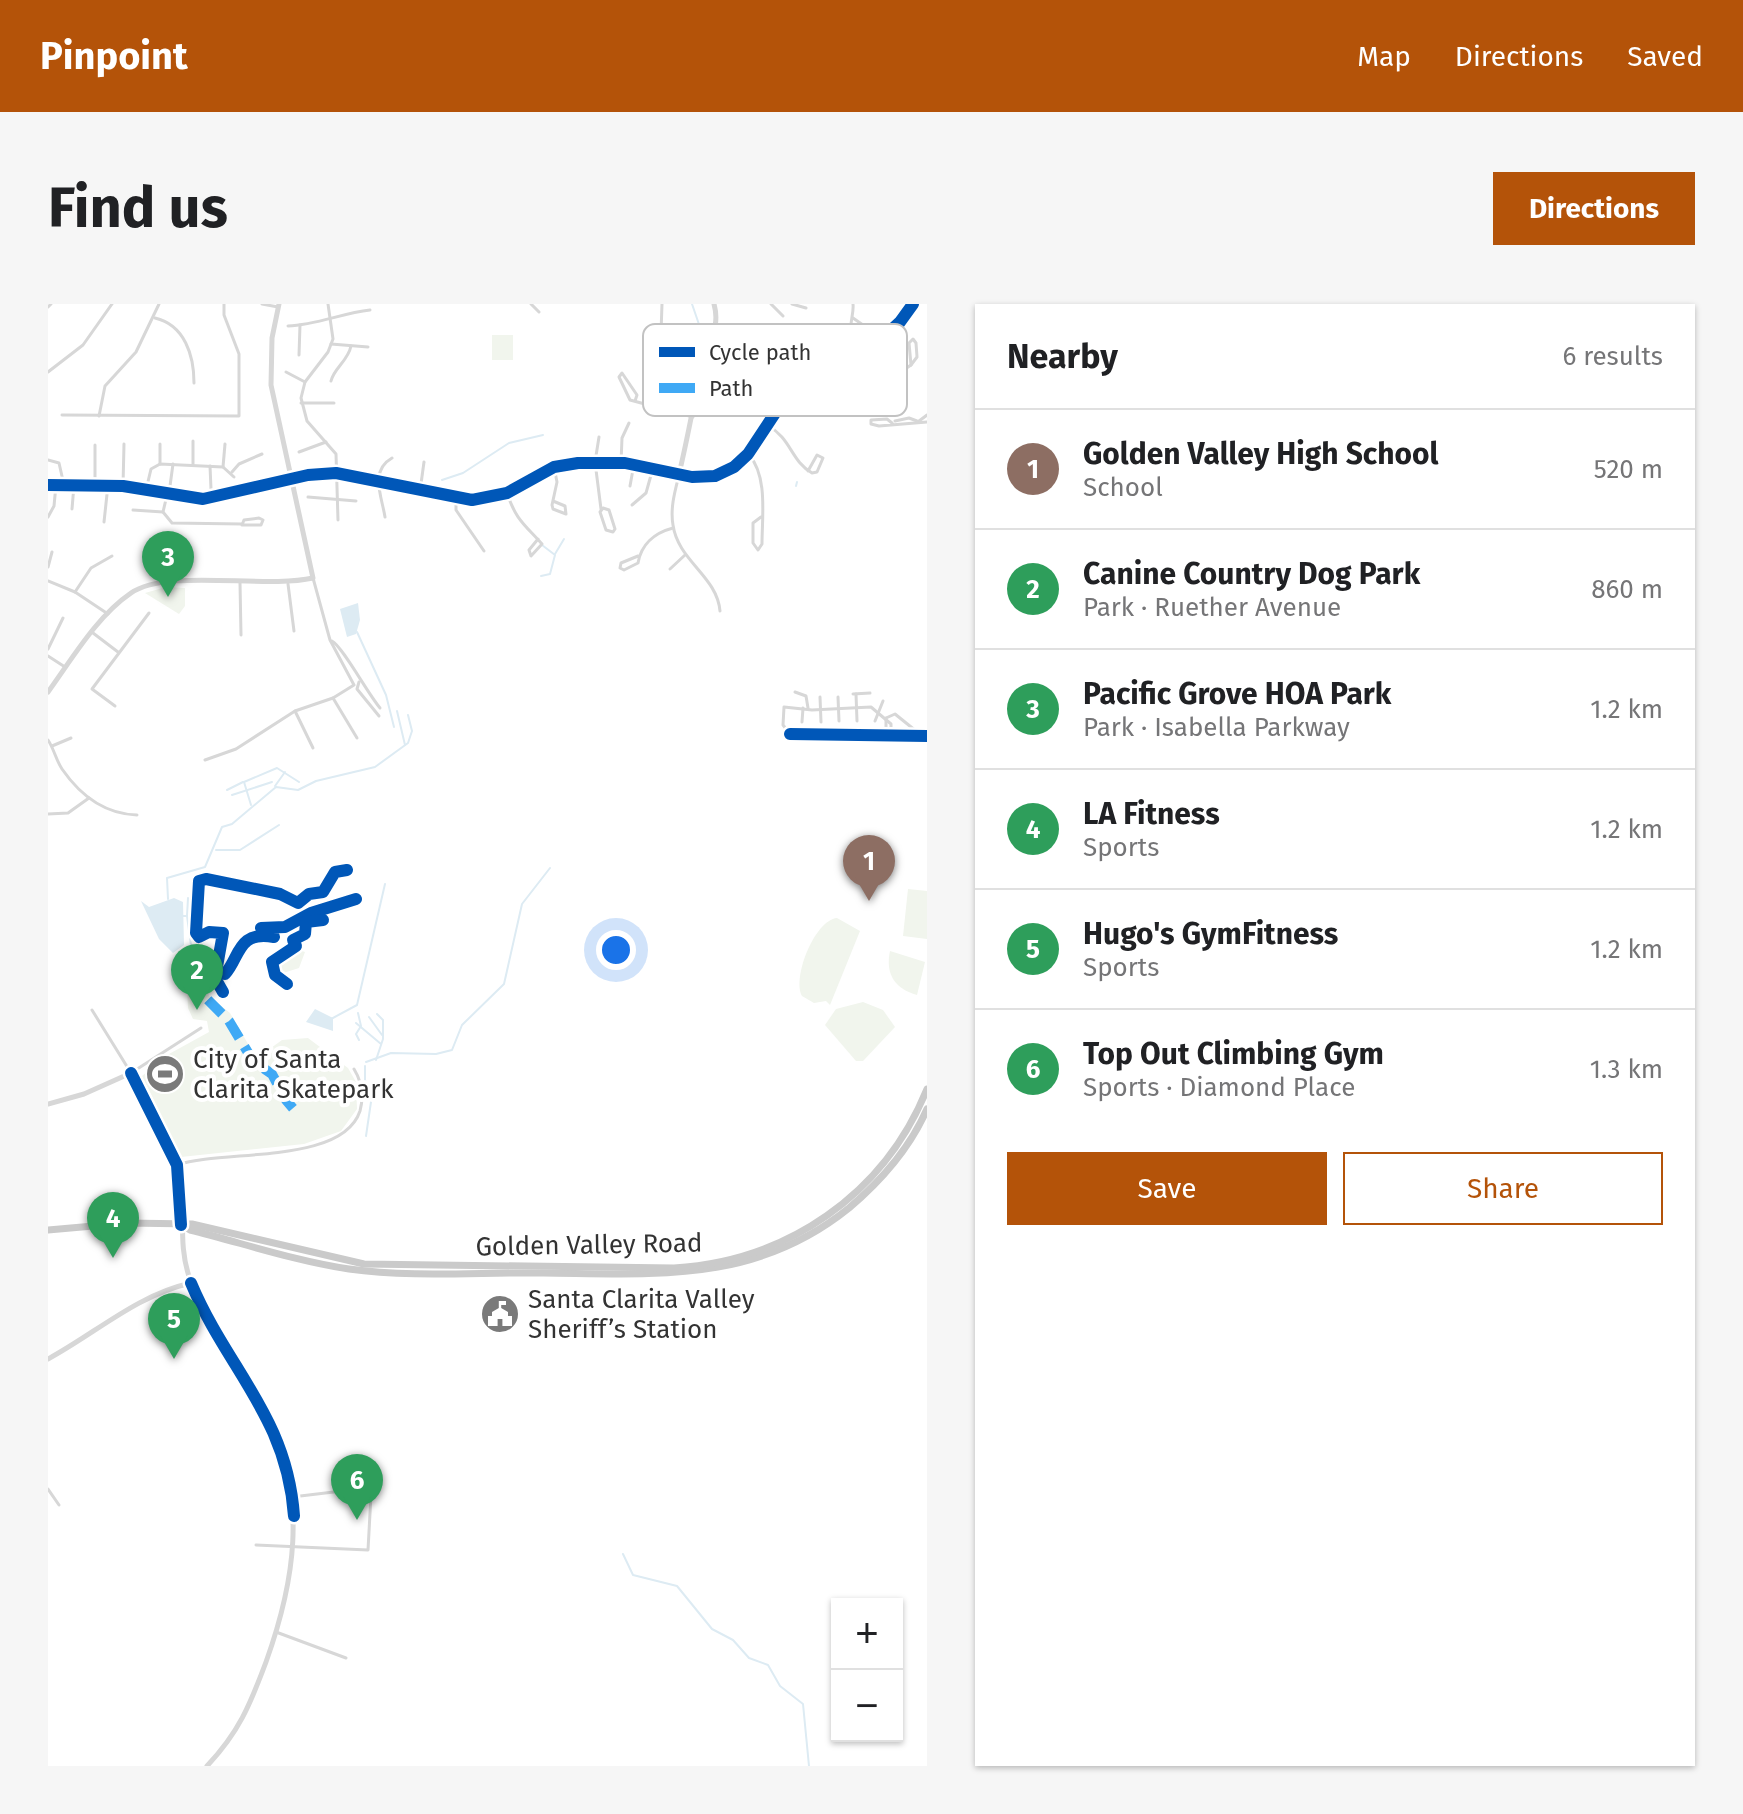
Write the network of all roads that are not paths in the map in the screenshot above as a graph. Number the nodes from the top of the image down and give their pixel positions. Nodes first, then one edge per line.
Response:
1 (112, 304) edge
2 (159, 304) edge
3 (224, 304) edge
4 (262, 304) edge
5 (328, 304) edge
6 (531, 304) edge
7 (662, 304) edge
8 (714, 304) edge
9 (771, 304) edge
10 (792, 304) edge
11 (853, 304) edge
12 (913, 304) edge
13 (278, 306) edge
14 (806, 308) dead end
15 (370, 310) dead end
16 (539, 312) dead end
17 (783, 316) dead end
18 (155, 318) junction
19 (331, 318) junction
20 (853, 318) junction
21 (661, 324) edge
22 (715, 324) edge
23 (852, 324) edge
24 (862, 324) edge
25 (896, 324) edge
26 (300, 325) junction
27 (288, 326) dead end
28 (331, 344) junction
29 (351, 346) junction
30 (368, 347) dead end
31 (299, 355) dead end
32 (911, 365) junction
33 (907, 368) edge
34 (48, 372) edge
35 (286, 372) dead end
36 (331, 381) dead end
37 (305, 382) junction
38 (194, 383) dead end
39 (635, 401) junction
40 (301, 403) junction
41 (334, 403) dead end
42 (643, 403) edge
43 (62, 415) dead end
44 (927, 415) edge
45 (99, 416) junction
46 (689, 416) edge
47 (773, 416) edge
48 (693, 417) joint
49 (918, 421) junction
50 (927, 422) edge
51 (629, 423) dead end
52 (893, 423) dead end
53 (767, 425) junction
54 (599, 437) dead end
55 (193, 441) dead end
56 (326, 442) junction
57 (124, 444) dead end
58 (160, 444) dead end
59 (225, 444) dead end
60 (95, 445) dead end
61 (299, 452) dead end
62 (262, 454) dead end
63 (748, 454) junction
64 (392, 458) dead end
65 (48, 460) edge
66 (424, 462) dead end
67 (595, 462) junction
68 (621, 463) junction
69 (160, 464) junction
70 (173, 464) junction
71 (634, 464) junction
72 (193, 465) junction
73 (210, 466) junction
74 (223, 467) junction
75 (554, 467) junction
76 (653, 468) junction
77 (808, 471) junction
78 (232, 472) junction
79 (336, 473) junction
80 (679, 474) junction
81 (234, 477) dead end
82 (291, 479) junction
83 (379, 482) junction
84 (48, 485) edge
85 (56, 485) junction
86 (64, 485) junction
87 (74, 485) junction
88 (95, 485) junction
89 (108, 485) junction
90 (123, 486) junction
91 (170, 486) dead end
92 (630, 486) dead end
93 (211, 489) dead end
94 (146, 490) junction
95 (420, 491) junction
96 (507, 493) junction
97 (167, 495) junction
98 (308, 497) dead end
99 (456, 498) junction
100 (339, 499) junction
101 (356, 501) dead end
102 (553, 501) dead end
103 (632, 505) dead end
104 (72, 509) dead end
105 (601, 509) junction
106 (133, 510) dead end
107 (163, 512) junction
108 (48, 517) edge
109 (385, 517) dead end
110 (761, 517) junction
111 (338, 520) dead end
112 (104, 522) dead end
113 (242, 524) junction
114 (674, 528) junction
115 (538, 539) dead end
116 (484, 551) dead end
117 (52, 552) dead end
118 (685, 555) junction
119 (112, 556) dead end
120 (638, 556) junction
121 (48, 567) edge
122 (670, 569) dead end
123 (313, 578) junction
124 (48, 581) edge
125 (240, 583) junction
126 (288, 584) junction
127 (75, 592) junction
128 (720, 611) dead end
129 (149, 613) dead end
130 (108, 614) junction
131 (63, 618) dead end
132 (294, 631) dead end
133 (93, 633) junction
134 (241, 635) dead end
135 (330, 640) junction
136 (48, 649) edge
137 (118, 652) junction
138 (48, 656) edge
139 (65, 668) junction
140 (359, 682) junction
141 (48, 692) edge
142 (795, 692) dead end
143 (870, 693) dead end
144 (820, 697) dead end
145 (838, 697) dead end
146 (333, 698) junction
147 (883, 701) dead end
148 (115, 706) dead end
149 (856, 706) junction
150 (380, 708) dead end
151 (838, 708) junction
152 (805, 709) junction
153 (820, 710) junction
154 (877, 710) junction
155 (295, 711) junction
156 (379, 716) dead end
157 (886, 718) junction
158 (839, 721) dead end
159 (857, 721) dead end
160 (875, 721) dead end
161 (802, 722) dead end
162 (821, 722) dead end
163 (916, 731) dead end
164 (927, 736) edge
165 (889, 737) junction
166 (71, 738) dead end
167 (357, 738) dead end
168 (48, 740) edge
169 (52, 746) junction
170 (313, 748) dead end
171 (205, 760) dead end
172 (89, 798) junction
173 (48, 814) edge
174 (137, 815) dead end
175 (92, 1010) dead end
176 (201, 1028) dead end
177 (354, 1069) dead end
178 (131, 1073) junction
179 (927, 1089) edge
180 (48, 1104) edge
181 (927, 1109) edge
182 (177, 1165) junction
183 (181, 1225) junction
184 (48, 1230) edge
185 (191, 1283) junction
186 (48, 1359) edge
187 (48, 1489) edge
188 (292, 1497) junction
189 (59, 1505) dead end
190 (256, 1545) dead end
191 (294, 1546) junction
192 (276, 1632) junction
193 (346, 1658) dead end
194 (212, 1764) edge

1 - 34 street
2 - 18 street
3 - 45 street
4 - 13 street
5 - 19 street
6 - 16 street
7 - 21 street
8 - 22 street
9 - 17 street
10 - 14 street
11 - 20 street
12 - 25 street
13 - 82 street
15 - 19 street
18 - 38 street
18 - 45 street
19 - 26 street
19 - 28 street
20 - 23 street
20 - 24 street
26 - 27 street
26 - 31 street
28 - 29 street
28 - 37 street
29 - 30 street
29 - 36 street
32 - 32 street
32 - 33 street
35 - 37 street
37 - 40 street
39 - 39 street
39 - 42 street
40 - 41 street
40 - 56 street
43 - 45 street
44 - 49 street
46 - 48 street
47 - 53 street
48 - 80 street
49 - 50 street
49 - 52 street
51 - 68 street
53 - 63 street
53 - 77 street
54 - 67 street
55 - 72 street
56 - 61 street
56 - 79 street
57 - 90 street
58 - 69 street
59 - 74 street
60 - 88 street
62 - 78 street
63 - 80 street
63 - 110 street
64 - 83 street
65 - 86 street
66 - 95 street
67 - 68 street
67 - 75 street
67 - 105 street
68 - 71 street
69 - 70 street
69 - 94 street
70 - 72 street
70 - 91 street
71 - 76 street
71 - 92 street
72 - 73 street
73 - 74 street
73 - 93 street
74 - 78 street
75 - 96 street
75 - 102 street
76 - 80 street
76 - 103 street
77 - 77 street
78 - 81 street
79 - 82 street
79 - 83 street
79 - 100 street
80 - 114 street
82 - 97 street
82 - 123 street
83 - 95 street
83 - 109 street
84 - 85 street
85 - 86 street
85 - 108 street
86 - 87 street
87 - 88 street
87 - 104 street
88 - 89 street
89 - 90 street
89 - 112 street
90 - 94 street
94 - 97 street
95 - 99 street
96 - 99 street
96 - 115 street
97 - 107 street
98 - 100 street
99 - 116 street
100 - 101 street
100 - 111 street
105 - 105 street
106 - 107 street
107 - 113 street
110 - 110 street
113 - 113 street
114 - 118 street
114 - 120 street
117 - 121 street
118 - 122 street
118 - 128 street
119 - 127 street
120 - 120 street
123 - 126 street
123 - 135 street
124 - 127 street
125 - 126 street
125 - 130 street
125 - 134 street
126 - 132 street
127 - 130 street
129 - 137 street
130 - 133 street
131 - 136 street
133 - 137 street
133 - 139 street
135 - 140 street
135 - 146 street
137 - 148 street
138 - 139 street
139 - 141 street
140 - 150 street
140 - 156 street
142 - 152 street
143 - 149 street
144 - 153 street
145 - 151 street
146 - 155 street
146 - 167 street
147 - 154 street
149 - 151 street
149 - 154 street
149 - 159 street
151 - 153 street
151 - 158 street
152 - 153 street
152 - 161 street
152 - 165 street
153 - 162 street
154 - 157 street
154 - 160 street
155 - 170 street
155 - 171 street
157 - 163 street
157 - 165 street
164 - 165 street
166 - 169 street
168 - 169 street
169 - 172 street
172 - 173 street
172 - 174 street
175 - 178 street
176 - 178 street
177 - 182 street
178 - 180 street
178 - 182 street
179 - 183 main road, Golden Valley Road
181 - 183 main road, Golden Valley Road
182 - 183 street
183 - 184 main road, Golden Valley Road
183 - 185 street
185 - 186 street
185 - 188 street
187 - 189 street
188 - 191 street
188 - 191 street
190 - 191 street
191 - 192 street
192 - 193 street
192 - 194 street

